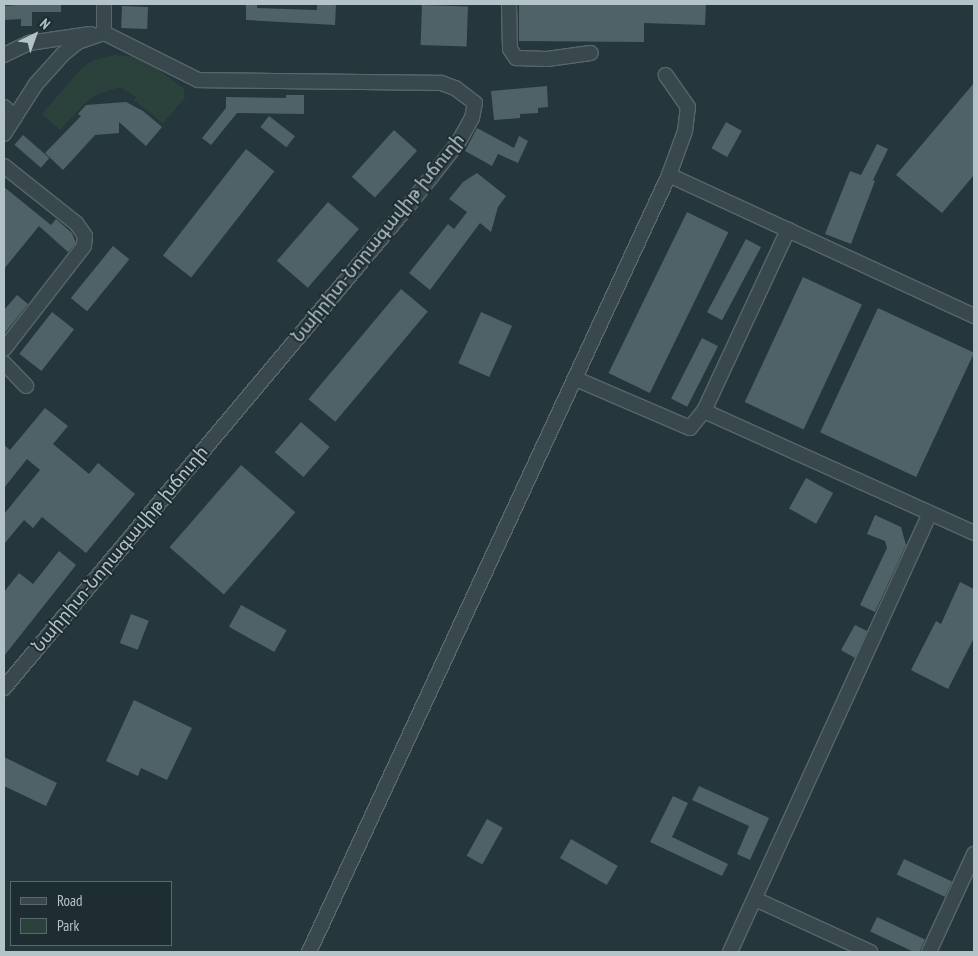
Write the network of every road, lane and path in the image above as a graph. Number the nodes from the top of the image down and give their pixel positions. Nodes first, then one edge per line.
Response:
1 (104, 4) edge
2 (509, 4) edge
3 (104, 33) junction
4 (10, 48) edge
5 (591, 53) dead end
6 (4, 55) edge
7 (666, 75) dead end
8 (4, 107) edge
9 (15, 117) junction
10 (4, 134) edge
11 (4, 166) edge
12 (669, 175) junction
13 (788, 230) junction
14 (974, 316) edge
15 (4, 349) edge
16 (4, 363) edge
17 (576, 379) junction
18 (26, 386) dead end
19 (704, 411) junction
20 (930, 513) junction
21 (974, 533) edge
22 (4, 688) edge
23 (974, 854) edge
24 (754, 899) junction
25 (309, 952) edge
26 (730, 952) edge
27 (870, 952) edge
28 (929, 952) edge

1 - 3 street
2 - 5 street
3 - 4 street
3 - 9 street
3 - 22 street, Նաիրիտ-Նորագավիթ խճուղի
4 - 6 street
7 - 12 street
8 - 9 street
9 - 10 street
11 - 15 street
12 - 13 street
12 - 17 street
13 - 14 street
13 - 19 street
16 - 18 street
17 - 19 street
17 - 25 street
19 - 20 street
20 - 21 street
20 - 24 street
23 - 28 street
24 - 26 street
24 - 27 street

